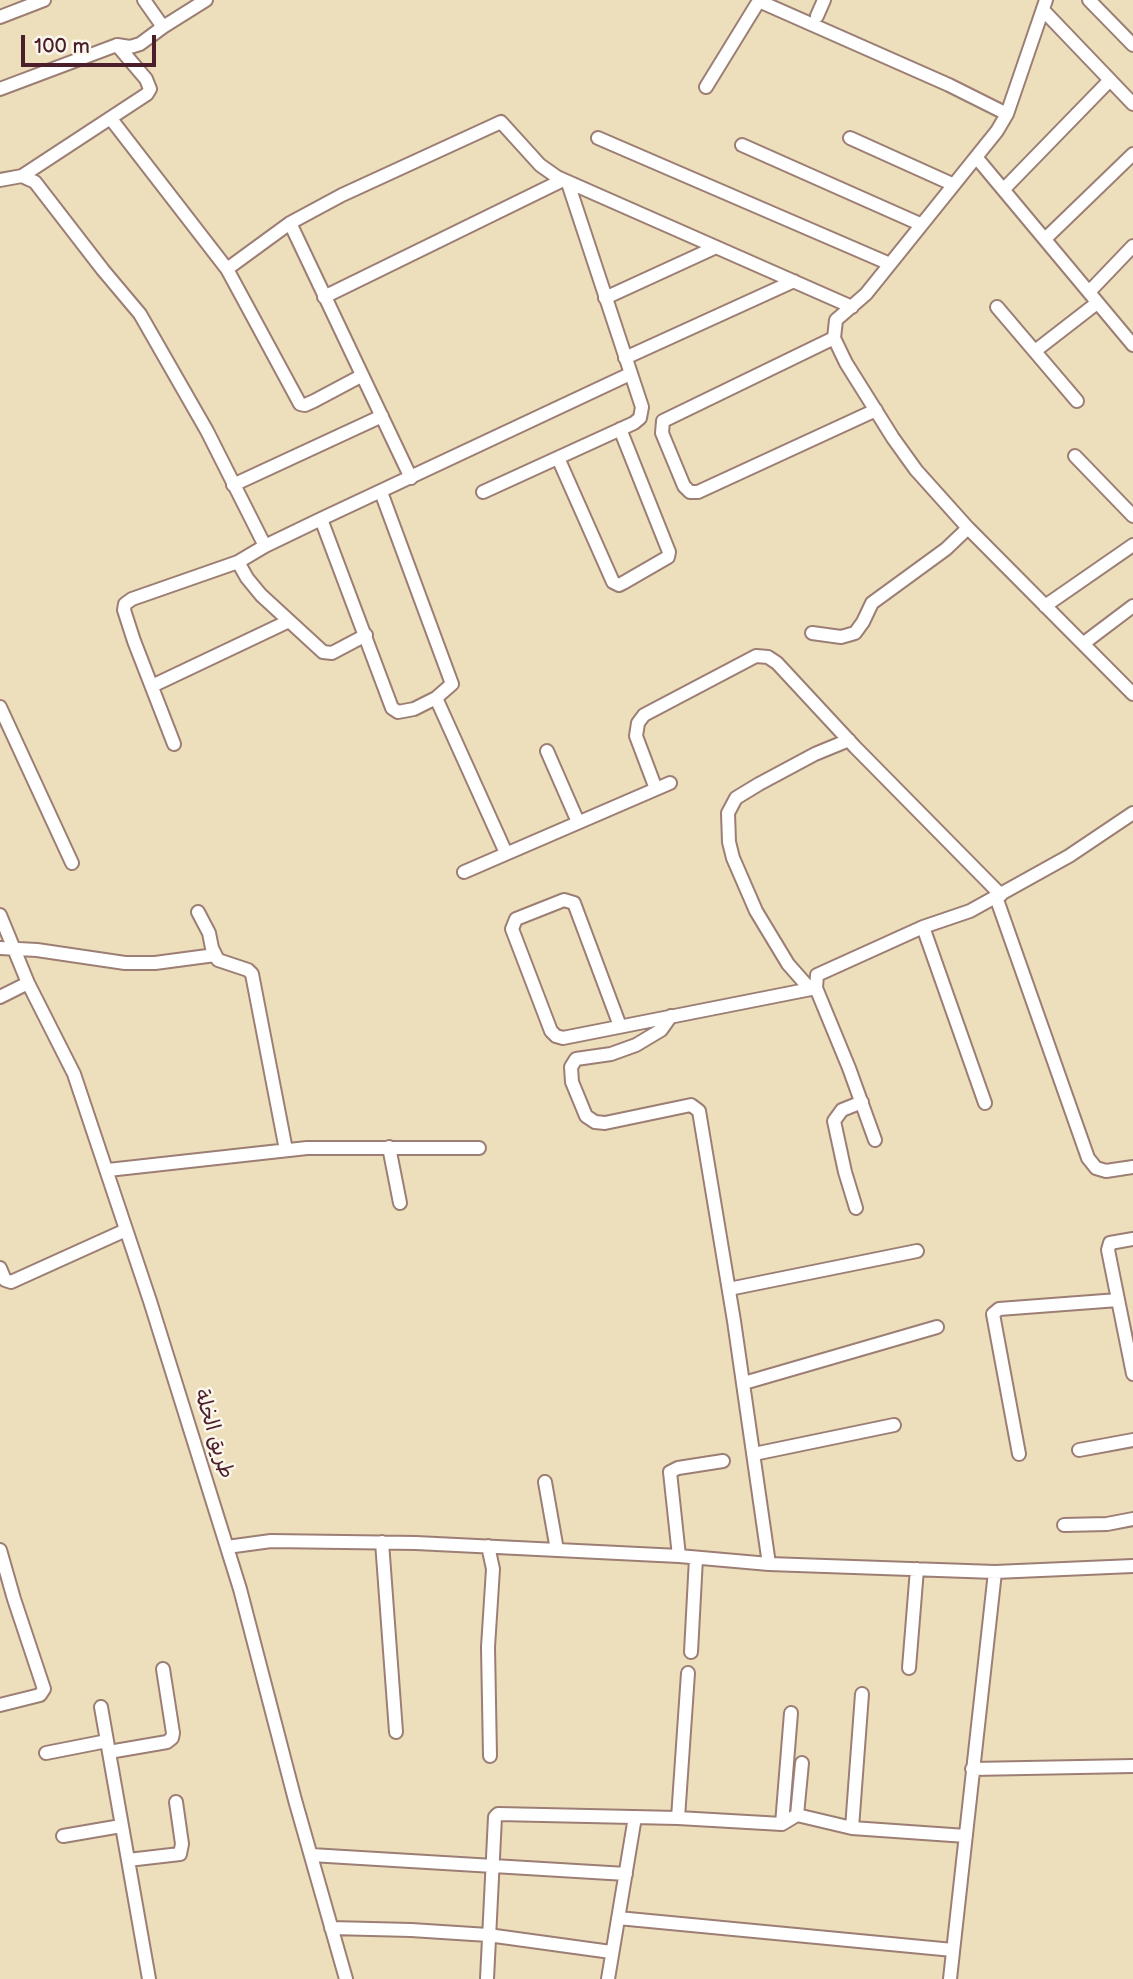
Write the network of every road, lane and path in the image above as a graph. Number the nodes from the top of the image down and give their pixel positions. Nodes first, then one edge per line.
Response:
1 (44, 0) edge
2 (144, 0) edge
3 (206, 0) edge
4 (824, 0) edge
5 (1090, 0) edge
6 (1045, 5) edge
7 (817, 16) dead end
8 (0, 17) edge
9 (163, 27) junction
10 (117, 45) junction
11 (1133, 45) edge
12 (1110, 80) junction
13 (706, 87) dead end
14 (0, 89) edge
15 (1133, 104) edge
16 (1007, 114) junction
17 (111, 118) junction
18 (598, 138) dead end
19 (850, 138) dead end
20 (742, 145) dead end
21 (1133, 153) edge
22 (976, 157) junction
23 (22, 176) junction
24 (0, 180) edge
25 (565, 181) junction
26 (952, 184) junction
27 (1004, 189) junction
28 (290, 223) junction
29 (920, 224) junction
30 (1045, 239) junction
31 (1133, 246) edge
32 (714, 248) junction
33 (890, 264) junction
34 (227, 269) junction
35 (794, 281) junction
36 (1089, 292) junction
37 (324, 297) junction
38 (606, 298) junction
39 (1097, 303) junction
40 (852, 307) junction
41 (997, 307) dead end
42 (834, 338) junction
43 (1132, 342) edge
44 (1035, 351) junction
45 (625, 358) junction
46 (630, 374) junction
47 (361, 376) junction
48 (1077, 401) dead end
49 (876, 410) junction
50 (382, 416) junction
51 (620, 429) junction
52 (1075, 456) dead end
53 (558, 457) junction
54 (411, 478) junction
55 (233, 485) junction
56 (381, 492) junction
57 (483, 492) dead end
58 (1133, 516) edge
59 (321, 519) junction
60 (968, 528) junction
61 (1133, 545) edge
62 (265, 546) junction
63 (238, 562) junction
64 (1045, 606) junction
65 (1133, 606) edge
66 (289, 621) junction
67 (812, 632) dead end
68 (366, 635) junction
69 (1084, 643) junction
70 (152, 686) junction
71 (1133, 694) edge
72 (436, 698) junction
73 (0, 707) edge
74 (849, 740) junction
75 (174, 744) dead end
76 (547, 751) dead end
77 (670, 783) dead end
78 (656, 789) junction
79 (1133, 813) edge
80 (578, 822) junction
81 (506, 853) junction
82 (72, 863) dead end
83 (464, 872) dead end
84 (999, 896) junction
85 (198, 912) dead end
86 (0, 915) edge
87 (922, 927) junction
88 (6, 948) edge
89 (215, 955) junction
90 (28, 983) junction
91 (813, 988) junction
92 (0, 997) edge
93 (671, 1016) junction
94 (620, 1026) junction
95 (862, 1102) junction
96 (985, 1103) dead end
97 (875, 1140) dead end
98 (389, 1147) junction
99 (479, 1148) dead end
100 (286, 1150) junction
101 (1133, 1167) edge
102 (108, 1170) junction
103 (400, 1203) dead end
104 (856, 1208) dead end
105 (126, 1230) junction
106 (1133, 1239) edge
107 (917, 1251) dead end
108 (0, 1268) edge
109 (729, 1289) junction
110 (1124, 1302) edge
111 (937, 1327) dead end
112 (1133, 1374) edge
113 (744, 1383) junction
114 (894, 1425) dead end
115 (1133, 1440) edge
116 (1079, 1450) dead end
117 (754, 1454) junction
118 (1020, 1454) dead end
119 (723, 1461) dead end
120 (545, 1482) dead end
121 (1133, 1518) edge
122 (1064, 1525) dead end
123 (382, 1542) junction
124 (488, 1546) junction
125 (227, 1547) junction
126 (0, 1550) edge
127 (557, 1550) junction
128 (679, 1556) junction
129 (696, 1558) junction
130 (769, 1564) junction
131 (1133, 1566) edge
132 (917, 1569) junction
133 (995, 1572) junction
134 (691, 1652) dead end
135 (909, 1668) dead end
136 (163, 1669) dead end
137 (688, 1673) dead end
138 (862, 1694) dead end
139 (0, 1705) edge
140 (101, 1706) dead end
141 (791, 1713) dead end
142 (396, 1732) dead end
143 (108, 1746) junction
144 (46, 1753) dead end
145 (489, 1756) dead end
146 (802, 1763) dead end
147 (1133, 1766) edge
148 (972, 1769) junction
149 (176, 1801) dead end
150 (797, 1815) junction
151 (635, 1817) junction
152 (678, 1818) junction
153 (782, 1824) junction
154 (121, 1826) junction
155 (852, 1828) junction
156 (63, 1836) dead end
157 (966, 1836) junction
158 (311, 1855) junction
159 (128, 1860) junction
160 (493, 1866) junction
161 (626, 1874) junction
162 (618, 1918) junction
163 (331, 1928) junction
164 (488, 1936) junction
165 (953, 1950) junction
166 (611, 1952) junction
167 (149, 1979) edge
168 (346, 1979) edge
169 (486, 1979) edge
170 (608, 1979) edge
171 (950, 1979) edge

1 - 8 street
2 - 9 street
3 - 9 street
4 - 7 street
5 - 11 street
6 - 12 street
6 - 16 street
9 - 10 street
10 - 14 street
10 - 17 street
12 - 15 street
12 - 27 street
13 - 16 street
16 - 22 street
17 - 23 street
17 - 34 street
18 - 33 street
19 - 26 street
20 - 29 street
21 - 30 street
22 - 26 street
22 - 27 street
23 - 24 street
23 - 55 street
25 - 28 street
25 - 32 street
25 - 37 street
25 - 38 street
26 - 29 street
27 - 30 street
28 - 34 street
28 - 37 street
29 - 33 street
30 - 36 street
31 - 36 street
32 - 35 street
32 - 38 street
33 - 40 street
34 - 47 street
35 - 40 street
35 - 45 street
36 - 39 street
37 - 47 street
38 - 45 street
39 - 43 street
39 - 44 street
40 - 42 street
41 - 44 street
42 - 49 street
42 - 49 street
44 - 48 street
45 - 46 street
46 - 51 street
46 - 54 street
47 - 50 street
49 - 60 street
50 - 54 street
50 - 55 street
51 - 53 street
51 - 53 street
52 - 58 street
53 - 57 street
54 - 56 street
55 - 62 street
56 - 59 street
56 - 72 street
59 - 62 street
59 - 68 street
60 - 64 street
60 - 67 street
61 - 64 street
62 - 63 street
63 - 66 street
63 - 70 street
64 - 69 street
65 - 69 street
66 - 68 street
66 - 70 street
68 - 72 street
69 - 71 street
70 - 75 street
72 - 81 street
73 - 82 street
74 - 78 street
74 - 84 street
74 - 91 street
76 - 80 street
77 - 78 street
78 - 80 street
79 - 84 street
80 - 81 street
81 - 83 street
84 - 87 street
84 - 101 street
85 - 89 street
86 - 88 street, طريق الخلة
87 - 91 street
87 - 96 street
88 - 89 street
88 - 90 street, طريق الخلة
89 - 100 street
90 - 92 street
90 - 102 street, طريق الخلة
91 - 93 street
91 - 95 street
93 - 94 street
93 - 109 street
94 - 94 street
95 - 97 street
95 - 104 street
98 - 99 street
98 - 100 street
98 - 103 street
100 - 102 street
102 - 105 street, طريق الخلة
105 - 108 street
105 - 125 street, طريق الخلة
106 - 110 street
107 - 109 street
109 - 113 street
110 - 112 street
110 - 118 street
111 - 113 street
113 - 117 street
114 - 117 street
115 - 116 street
117 - 130 street
119 - 128 street
120 - 127 street
121 - 122 street
123 - 124 street
123 - 125 street
123 - 142 street
124 - 127 street
124 - 145 street
125 - 158 street, طريق الخلة
126 - 139 street
127 - 128 street
128 - 129 street
129 - 130 street
129 - 134 street
130 - 132 street
131 - 133 street
132 - 133 street
132 - 135 street
133 - 148 street
136 - 143 street
137 - 152 street
138 - 155 street
140 - 143 street
141 - 153 street
143 - 144 street
143 - 154 street
146 - 150 street
147 - 148 street
148 - 157 street
149 - 159 street
150 - 153 street
150 - 155 street
151 - 152 street
151 - 160 street
151 - 161 street
152 - 153 street
154 - 156 street
154 - 159 street
155 - 157 street
157 - 165 street
158 - 160 street
158 - 163 street, طريق الخلة
159 - 167 street
160 - 161 street
160 - 164 street
161 - 162 street
162 - 165 street
162 - 166 street
163 - 164 street
163 - 168 street, طريق الخلة
164 - 166 street
164 - 169 street
165 - 171 street
166 - 170 street

